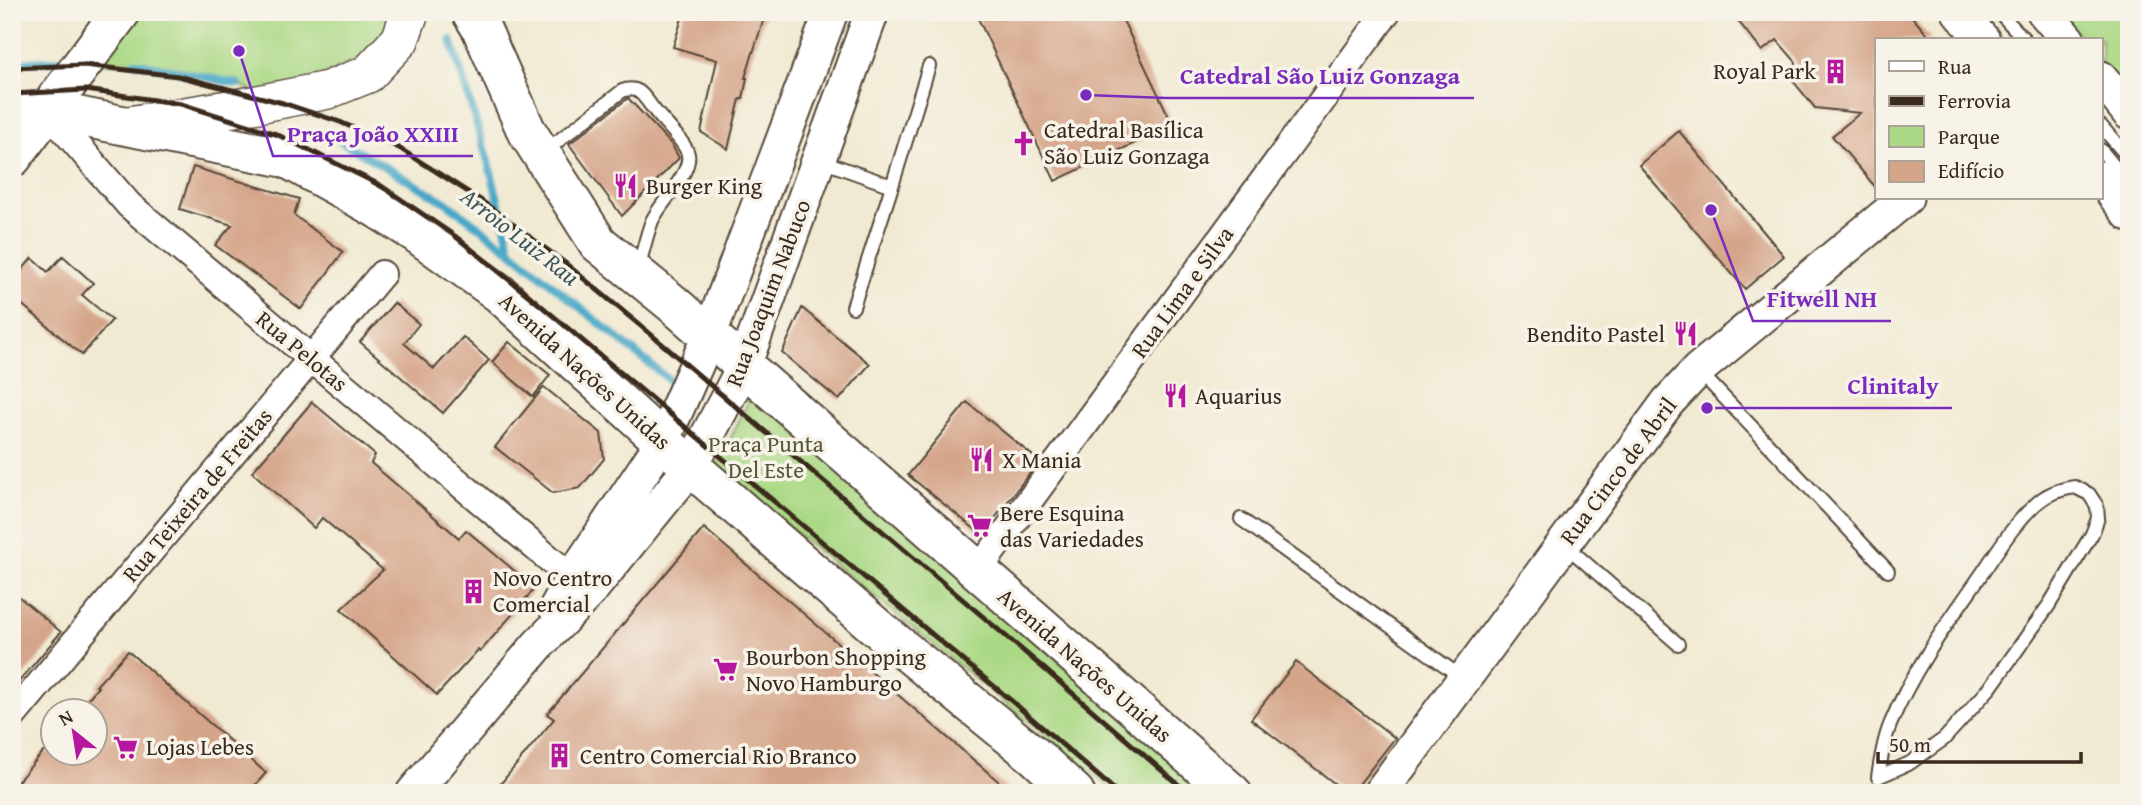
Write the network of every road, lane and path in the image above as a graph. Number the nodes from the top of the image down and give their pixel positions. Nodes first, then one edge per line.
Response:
1 (121, 12) edge
2 (410, 12) edge
3 (471, 12) edge
4 (831, 12) edge
5 (872, 12) edge
6 (1387, 12) edge
7 (1959, 12) edge
8 (1999, 12) edge
9 (2044, 12) edge
10 (1996, 32) edge
11 (2018, 38) edge
12 (2066, 38) edge
13 (929, 66) dead end
14 (2102, 80) edge
15 (30, 111) edge
16 (2129, 113) edge
17 (129, 125) junction
18 (2102, 127) edge
19 (2102, 151) edge
20 (541, 154) junction
21 (12, 158) edge
22 (2129, 158) edge
23 (818, 160) junction
24 (2102, 179) edge
25 (2129, 184) edge
26 (892, 186) junction
27 (1904, 200) edge
28 (2129, 214) edge
29 (382, 274) dead end
30 (636, 275) junction
31 (853, 307) dead end
32 (709, 336) junction
33 (311, 358) junction
34 (744, 366) junction
35 (1698, 370) junction
36 (663, 441) junction
37 (691, 467) junction
38 (1241, 519) dead end
39 (1564, 544) junction
40 (1888, 571) dead end
41 (977, 572) junction
42 (572, 578) junction
43 (1678, 644) dead end
44 (538, 645) junction
45 (1464, 679) junction
46 (12, 717) edge
47 (1878, 777) joint
48 (413, 793) edge
49 (1075, 793) edge
50 (1233, 793) edge
51 (1380, 793) edge

1 - 15 main road
2 - 17 main road
3 - 20 main road, Avenida Nações Unidas
4 - 32 street, Rua Joaquim Nabuco
5 - 23 street, Rua Joaquim Nabuco
6 - 41 street, Rua Lima e Silva
7 - 10 street
8 - 10 lane
9 - 12 street
10 - 11 lane
13 - 26 lane
14 - 16 street
15 - 17 main road, Avenida Nações Unidas
15 - 21 main road
15 - 33 street, Rua Pelotas
17 - 36 main road, Avenida Nações Unidas
18 - 22 lane
19 - 25 lane
20 - 30 main road, Avenida Nações Unidas
20 - 30 lane
23 - 26 lane
23 - 34 street, Rua Joaquim Nabuco
24 - 28 street
26 - 31 lane
27 - 35 street, Rua Cinco de Abril
29 - 33 street, Rua Teixeira de Freitas
30 - 32 main road, Avenida Nações Unidas
32 - 34 main road, Avenida Nações Unidas
32 - 36 street, Rua Joaquim Nabuco
33 - 42 street, Rua Pelotas
33 - 46 street, Rua Teixeira de Freitas
34 - 37 street, Rua Joaquim Nabuco
34 - 41 main road, Avenida Nações Unidas
35 - 39 street, Rua Cinco de Abril
35 - 40 lane
36 - 37 main road, Avenida Nações Unidas
36 - 42 street, Rua Joaquim Nabuco
37 - 44 street, Rua Joaquim Nabuco
37 - 49 main road, Avenida Nações Unidas
38 - 45 lane
39 - 43 lane
39 - 45 street, Rua Cinco de Abril
41 - 50 main road, Avenida Nações Unidas
42 - 44 street, Rua Joaquim Nabuco
44 - 48 street, Rua Joaquim Nabuco
45 - 51 street, Rua Cinco de Abril
47 - 47 lane

